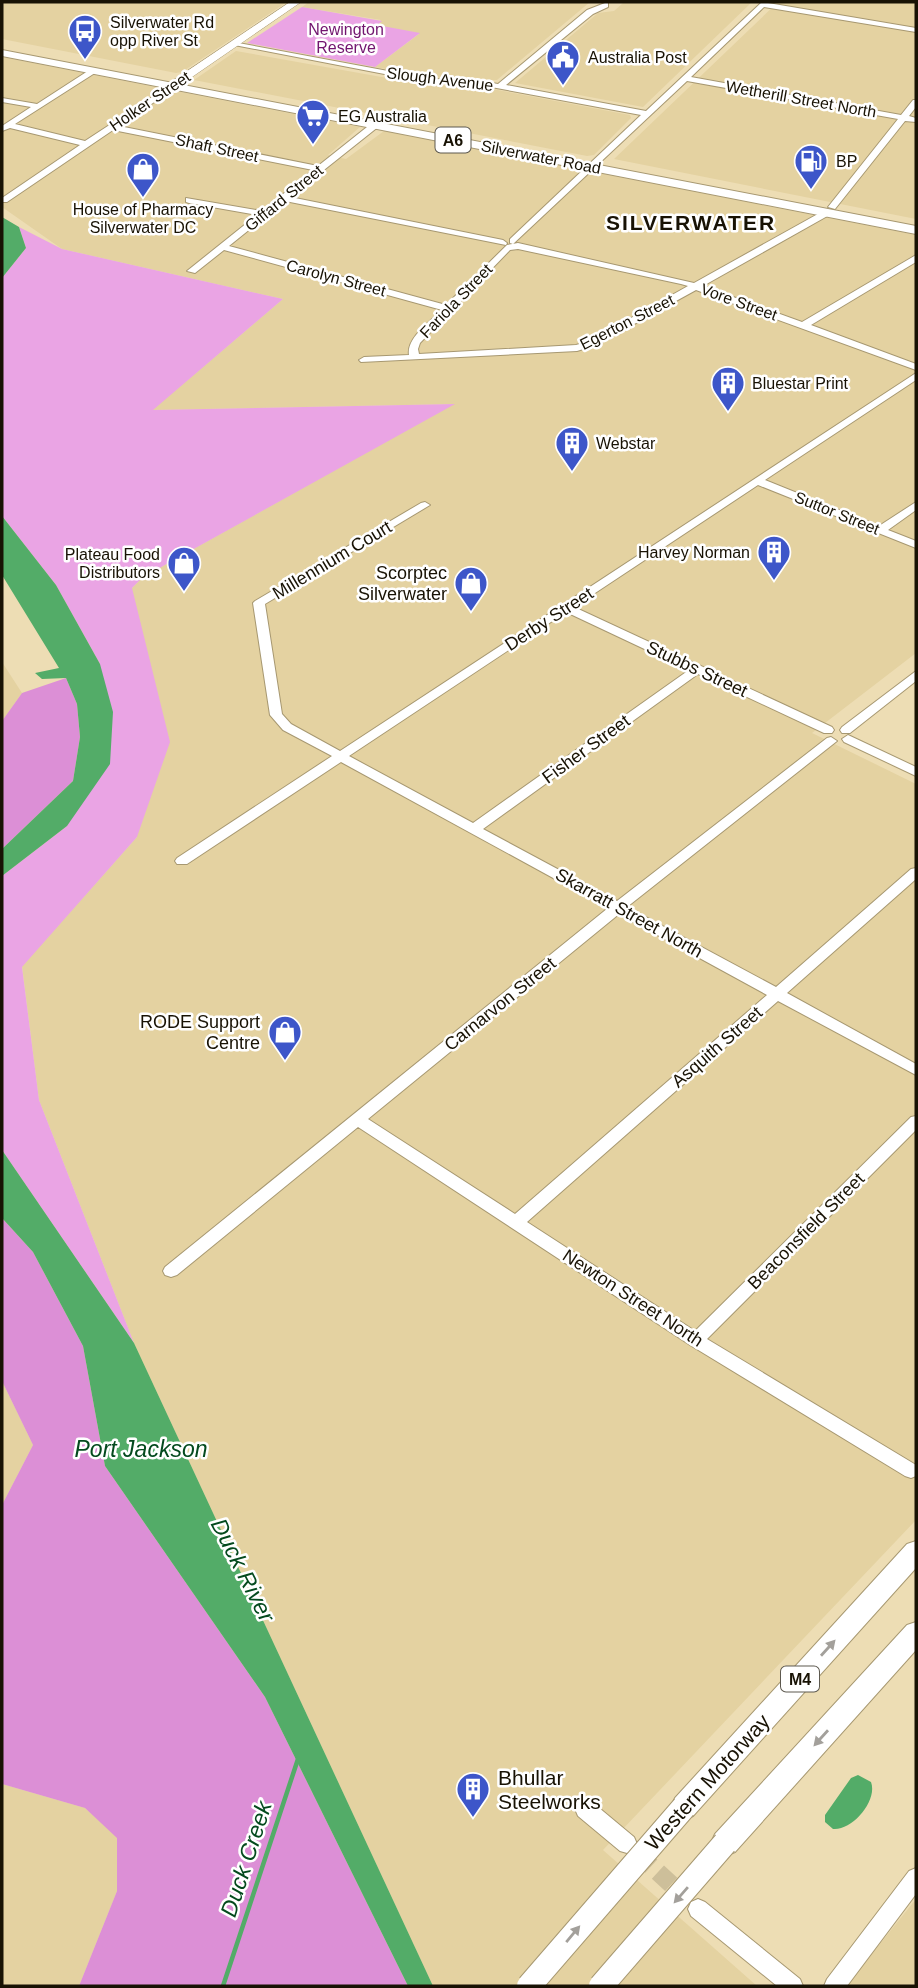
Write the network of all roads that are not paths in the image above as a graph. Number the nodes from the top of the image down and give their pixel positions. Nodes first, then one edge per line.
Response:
1 (296, 2) edge
2 (764, 3) edge
3 (605, 5) dead end
4 (916, 30) edge
5 (233, 44) junction
6 (2, 47) edge
7 (2, 53) edge
8 (94, 71) junction
9 (685, 78) junction
10 (175, 84) junction
11 (500, 86) junction
12 (2, 100) edge
13 (916, 102) edge
14 (37, 106) junction
15 (648, 114) junction
16 (903, 117) junction
17 (916, 120) edge
18 (375, 125) junction
19 (5, 127) edge
20 (113, 127) junction
21 (87, 144) junction
22 (595, 165) junction
23 (320, 169) junction
24 (284, 198) junction
25 (4, 200) dead end
26 (189, 200) dead end
27 (830, 210) junction
28 (265, 214) junction
29 (916, 223) edge
30 (916, 229) edge
31 (510, 244) junction
32 (222, 247) junction
33 (916, 258) edge
34 (192, 271) dead end
35 (696, 286) junction
36 (450, 309) junction
37 (803, 326) junction
38 (415, 358) junction
39 (364, 360) dead end
40 (916, 371) edge
41 (758, 481) junction
42 (425, 505) dead end
43 (916, 505) edge
44 (881, 530) junction
45 (916, 545) edge
46 (566, 608) junction
47 (698, 669) junction
48 (916, 675) edge
49 (830, 735) junction
50 (847, 735) junction
51 (341, 757) junction
52 (916, 772) edge
53 (474, 829) junction
54 (183, 861) dead end
55 (916, 872) edge
56 (618, 907) junction
57 (778, 994) junction
58 (916, 1070) edge
59 (359, 1120) junction
60 (916, 1121) edge
61 (517, 1222) junction
62 (171, 1271) dead end
63 (696, 1340) junction
64 (911, 1471) dead end
65 (916, 1551) edge
66 (916, 1633) edge
67 (585, 1809) dead end
68 (626, 1844) tunnel mouth
69 (916, 1878) edge
70 (698, 1909) tunnel mouth
71 (529, 1986) edge
72 (601, 1986) edge
73 (793, 1986) edge
74 (834, 1986) edge

1 - 5 main road, Holker Street
2 - 4 street
2 - 9 street, Fariola Street
3 - 11 street
5 - 10 main road, Holker Street
5 - 11 street, Slough Avenue
6 - 10 highway, Silverwater Road / A6
7 - 8 highway, Silverwater Road / A6
8 - 10 highway, Silverwater Road / A6
8 - 14 street
9 - 15 street, Fariola Street
9 - 16 street, Wetherill Street North
10 - 18 highway, Silverwater Road / A6
10 - 20 street, Holker Street
10 - 22 highway, Silverwater Road / A6
11 - 15 street, Slough Avenue
12 - 14 street
13 - 16 street, Egerton Street
14 - 19 street
15 - 22 street, Fariola Street
16 - 17 street, Wetherill Street North
16 - 27 street, Egerton Street
18 - 22 highway, Silverwater Road / A6
18 - 23 street, Giffard Street
19 - 21 street
20 - 21 street, Holker Street
20 - 23 street, Shaft Street
21 - 25 street, Holker Street
22 - 27 highway, Silverwater Road / A6
22 - 31 street, Fariola Street
23 - 24 street, Giffard Street
24 - 28 street, Giffard Street
24 - 31 street, Vore Street
26 - 28 street
27 - 29 highway, Silverwater Road / A6
27 - 30 highway, Silverwater Road / A6
27 - 35 street, Egerton Street
28 - 32 street, Giffard Street
31 - 35 street, Vore Street
31 - 36 street, Fariola Street
32 - 34 street, Giffard Street
32 - 36 street, Carolyn Street
33 - 37 street
35 - 37 street, Vore Street
35 - 38 street, Egerton Street
36 - 38 street, Fariola Street
37 - 40 street, Vore Street
38 - 39 street, Egerton Street
40 - 41 street, Derby Street
41 - 44 street, Suttor Street
41 - 46 street, Derby Street
42 - 51 street, Millennium Court
43 - 44 street
44 - 45 street, Suttor Street
46 - 47 street, Stubbs Street
46 - 51 street, Derby Street
47 - 49 street, Stubbs Street
47 - 53 street, Fisher Street
48 - 50 street
49 - 50 street
49 - 56 street, Carnarvon Street
50 - 52 street
51 - 53 street, Skarratt Street North
51 - 54 street, Derby Street
53 - 56 street, Skarratt Street North
55 - 57 street, Asquith Street
56 - 57 street, Skarratt Street North
56 - 59 street, Carnarvon Street
57 - 58 street, Skarratt Street North
57 - 61 street, Asquith Street
59 - 61 street, Newton Street North
59 - 62 street, Carnarvon Street
60 - 63 street, Beaconsfield Street
61 - 63 street, Newton Street North
63 - 64 street, Newton Street North
71 -> 65 highway, Western Motorway / M4, bridge
66 -> 72 highway, bridge
67 - 68 street
69 - 74 street
70 - 73 street

